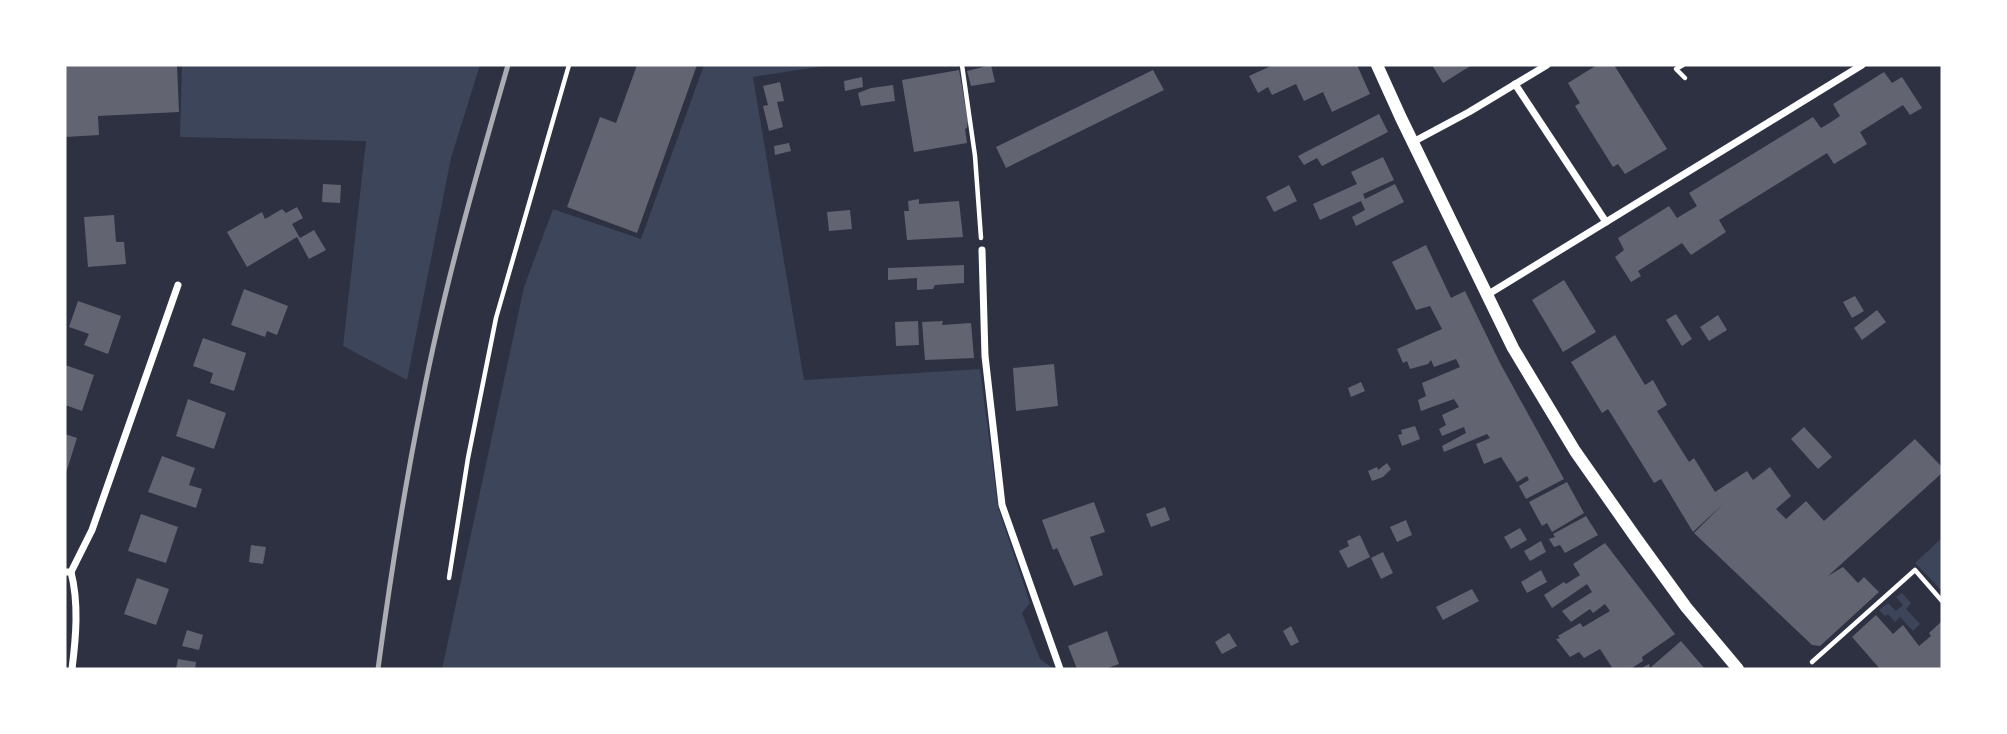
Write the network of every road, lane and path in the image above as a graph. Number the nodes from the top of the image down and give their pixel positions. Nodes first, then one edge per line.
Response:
1 (569, 65) edge
2 (962, 65) edge
3 (1377, 65) edge
4 (1547, 65) edge
5 (1684, 65) edge
6 (1862, 65) edge
7 (1685, 78) dead end
8 (1515, 84) junction
9 (1413, 142) junction
10 (1606, 222) junction
11 (982, 250) joint
12 (178, 285) dead end
13 (1487, 295) junction
14 (68, 572) edge
15 (449, 578) dead end
16 (1942, 601) edge
17 (1812, 662) dead end
18 (72, 669) edge
19 (1060, 669) edge
20 (1738, 669) edge

1 - 15 path
2 - 11 path
3 - 9 street
4 - 8 street
5 - 7 path
6 - 10 street
8 - 9 street
8 - 10 street
9 - 13 street
10 - 13 street
11 - 19 street
12 - 14 street
13 - 20 street
14 - 18 street
16 - 17 path

